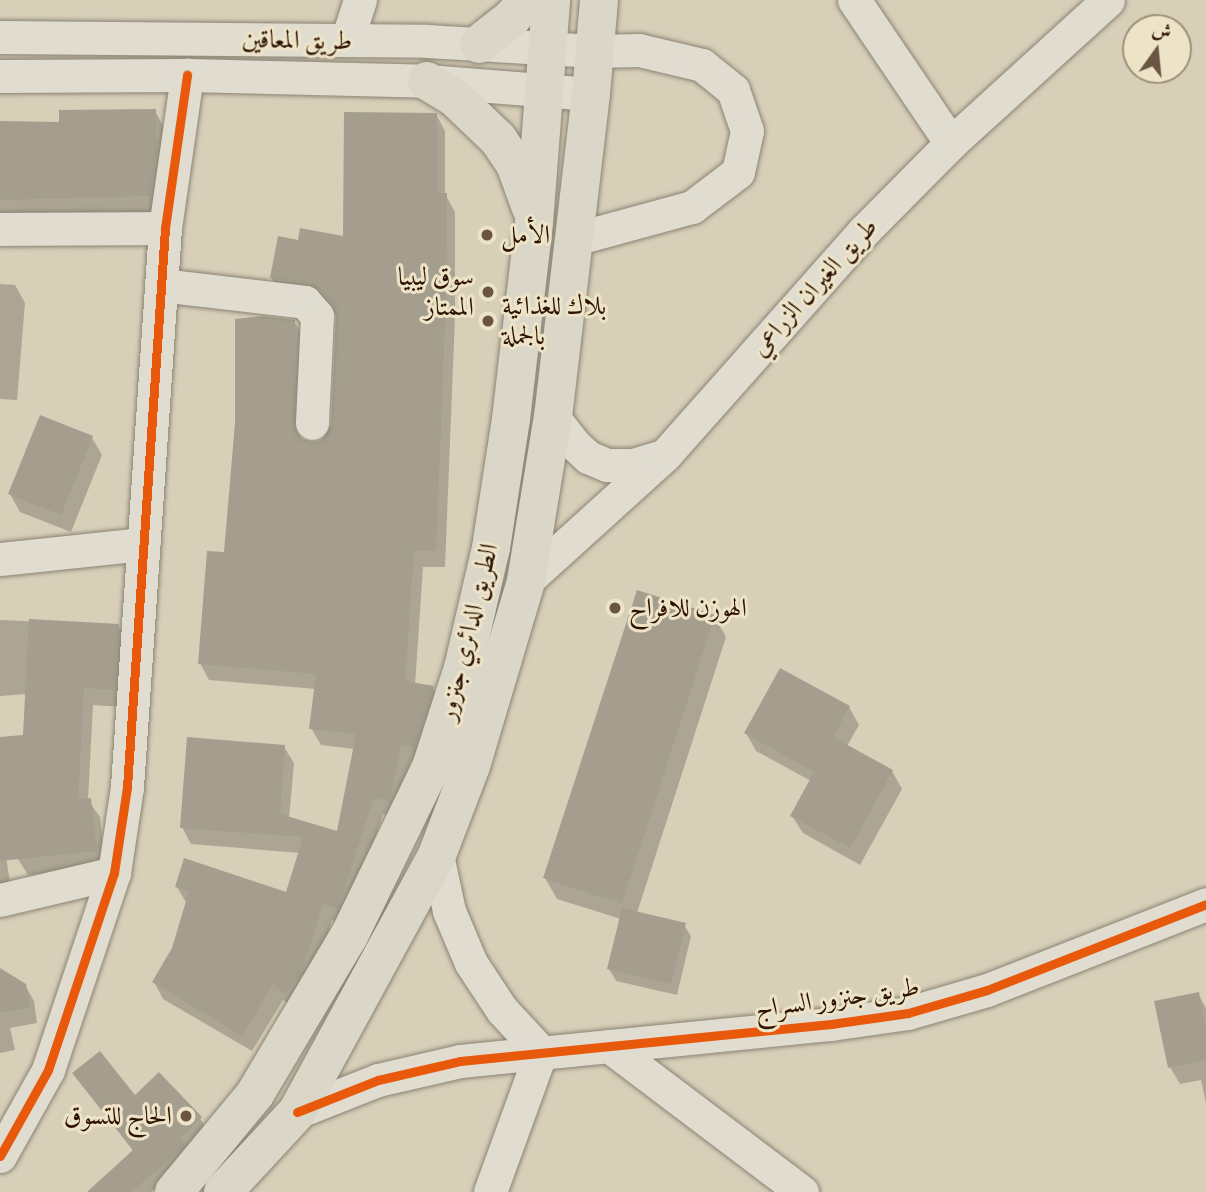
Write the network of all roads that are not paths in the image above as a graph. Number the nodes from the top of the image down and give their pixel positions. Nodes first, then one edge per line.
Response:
1 (360, 0) edge
2 (527, 0) edge
3 (551, 0) edge
4 (599, 0) edge
5 (854, 0) edge
6 (1108, 0) edge
7 (0, 37) edge
8 (346, 40) junction
9 (479, 44) junction
10 (546, 48) junction
11 (594, 51) junction
12 (187, 75) junction
13 (0, 76) edge
14 (427, 82) junction
15 (544, 90) junction
16 (591, 94) junction
17 (951, 142) junction
18 (534, 223) junction
19 (165, 228) junction
20 (0, 229) edge
21 (574, 239) junction
22 (161, 285) junction
23 (553, 417) junction
24 (312, 423) dead end
25 (665, 455) junction
26 (143, 544) junction
27 (0, 559) edge
28 (526, 581) junction
29 (437, 855) junction
30 (114, 873) junction
31 (0, 900) edge
32 (1206, 904) edge
33 (609, 1046) junction
34 (541, 1052) junction
35 (297, 1112) junction
36 (0, 1156) edge
37 (174, 1192) edge
38 (223, 1192) edge
39 (490, 1192) edge
40 (802, 1192) edge

1 - 8 street
2 - 9 main road
3 - 10 main road, الطريق الدائري جنزور
4 - 11 main road, الطريق الدائري جنزور
5 - 17 street
6 - 17 street, طريق الغيران الزراعي
7 - 8 street, طريق المعاقين
8 - 9 street, طريق المعاقين
9 - 10 street, طريق المعاقين
10 - 11 street, طريق المعاقين
10 - 15 main road, الطريق الدائري جنزور
11 - 16 main road, الطريق الدائري جنزور
11 - 21 street, طريق المعاقين
12 - 13 street, طريق المعاقين
12 - 14 street, طريق المعاقين
12 - 19 street
14 - 15 street, طريق المعاقين
14 - 18 main road
15 - 16 street, طريق المعاقين
15 - 18 main road, الطريق الدائري جنزور
16 - 21 main road, الطريق الدائري جنزور
17 - 25 street, طريق الغيران الزراعي
18 - 37 main road, الطريق الدائري جنزور
19 - 20 street
19 - 22 street
21 - 23 main road, الطريق الدائري جنزور
22 - 24 street
22 - 26 street
23 - 25 street
23 - 28 main road, الطريق الدائري جنزور
25 - 28 street, طريق الغيران الزراعي
26 - 27 street
26 - 30 street
28 - 29 main road, الطريق الدائري جنزور
29 - 34 street
29 - 35 main road, الطريق الدائري جنزور
30 - 31 street
30 - 36 street
32 - 33 street, طريق جنزور السراج
33 - 34 street, طريق جنزور السراج
33 - 40 street
34 - 35 street, طريق جنزور السراج
34 - 39 street
35 - 38 main road, الطريق الدائري جنزور

